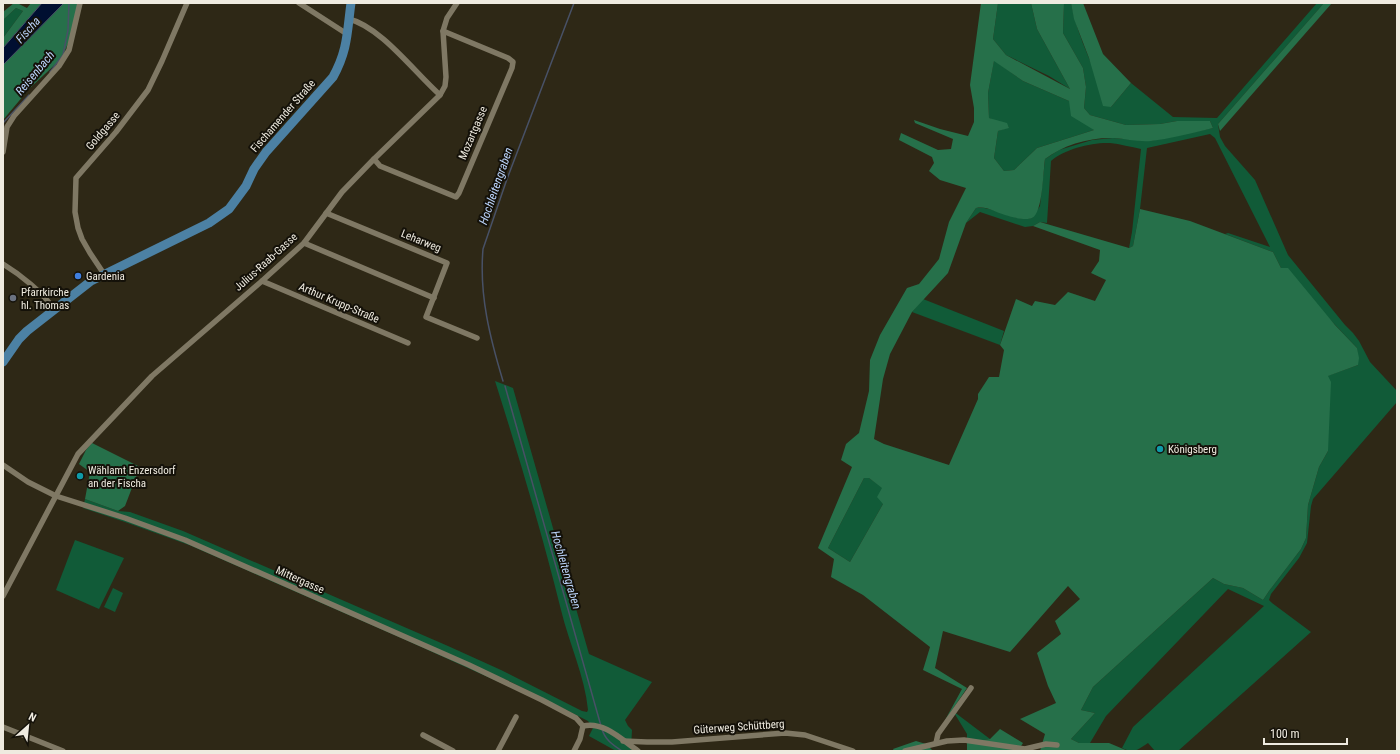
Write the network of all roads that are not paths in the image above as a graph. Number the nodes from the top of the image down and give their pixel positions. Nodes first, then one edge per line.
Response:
1 (80, 3) edge
2 (187, 3) edge
3 (299, 3) edge
4 (351, 3) edge
5 (457, 3) edge
6 (349, 19) junction
7 (443, 31) junction
8 (348, 34) junction
9 (440, 95) junction
10 (3, 152) edge
11 (374, 159) junction
12 (326, 213) junction
13 (304, 243) junction
14 (3, 264) edge
15 (104, 274) junction
16 (262, 281) junction
17 (434, 298) junction
18 (54, 309) junction
19 (477, 338) dead end
20 (408, 343) dead end
21 (3, 362) edge
22 (3, 465) edge
23 (56, 496) junction
24 (3, 596) edge
25 (971, 688) dead end
26 (516, 717) dead end
27 (583, 726) junction
28 (3, 727) edge
29 (423, 735) dead end
30 (623, 741) junction
31 (647, 742) junction
32 (936, 743) junction
33 (1057, 745) dead end
34 (63, 751) edge
35 (453, 751) edge
36 (498, 751) edge
37 (574, 751) edge
38 (639, 751) edge
39 (853, 751) edge
40 (905, 751) edge

1 - 10 street
2 - 15 street, Goldgasse
3 - 8 street
4 - 6 main road, Fischamender Straße
5 - 7 street, Julius-Raab-Gasse
6 - 8 main road, Fischamender Straße
6 - 9 street
7 - 9 street, Julius-Raab-Gasse
7 - 11 street, Mozartgasse
8 - 15 main road, Fischamender Straße
9 - 11 street, Julius-Raab-Gasse
11 - 12 street, Julius-Raab-Gasse
12 - 13 street, Julius-Raab-Gasse
12 - 17 street, Leharweg
13 - 16 street, Julius-Raab-Gasse
13 - 17 street
14 - 18 street
15 - 18 main road, Fischamender Straße
16 - 20 street, Arthur Krupp-Straße
16 - 23 street, Julius-Raab-Gasse
17 - 19 street, Leharweg
18 - 21 main road, Fischamender Straße
22 - 23 street, Mittergasse
23 - 24 street, Julius-Raab-Gasse
23 - 27 street, Mittergasse
25 - 32 street
26 - 36 street
27 - 30 street
27 - 37 street
28 - 34 street
29 - 35 street
30 - 31 street, Güterweg Schüttberg
30 - 38 street
31 - 38 street
31 - 39 street, Güterweg Schüttberg
32 - 33 street
32 - 40 street

